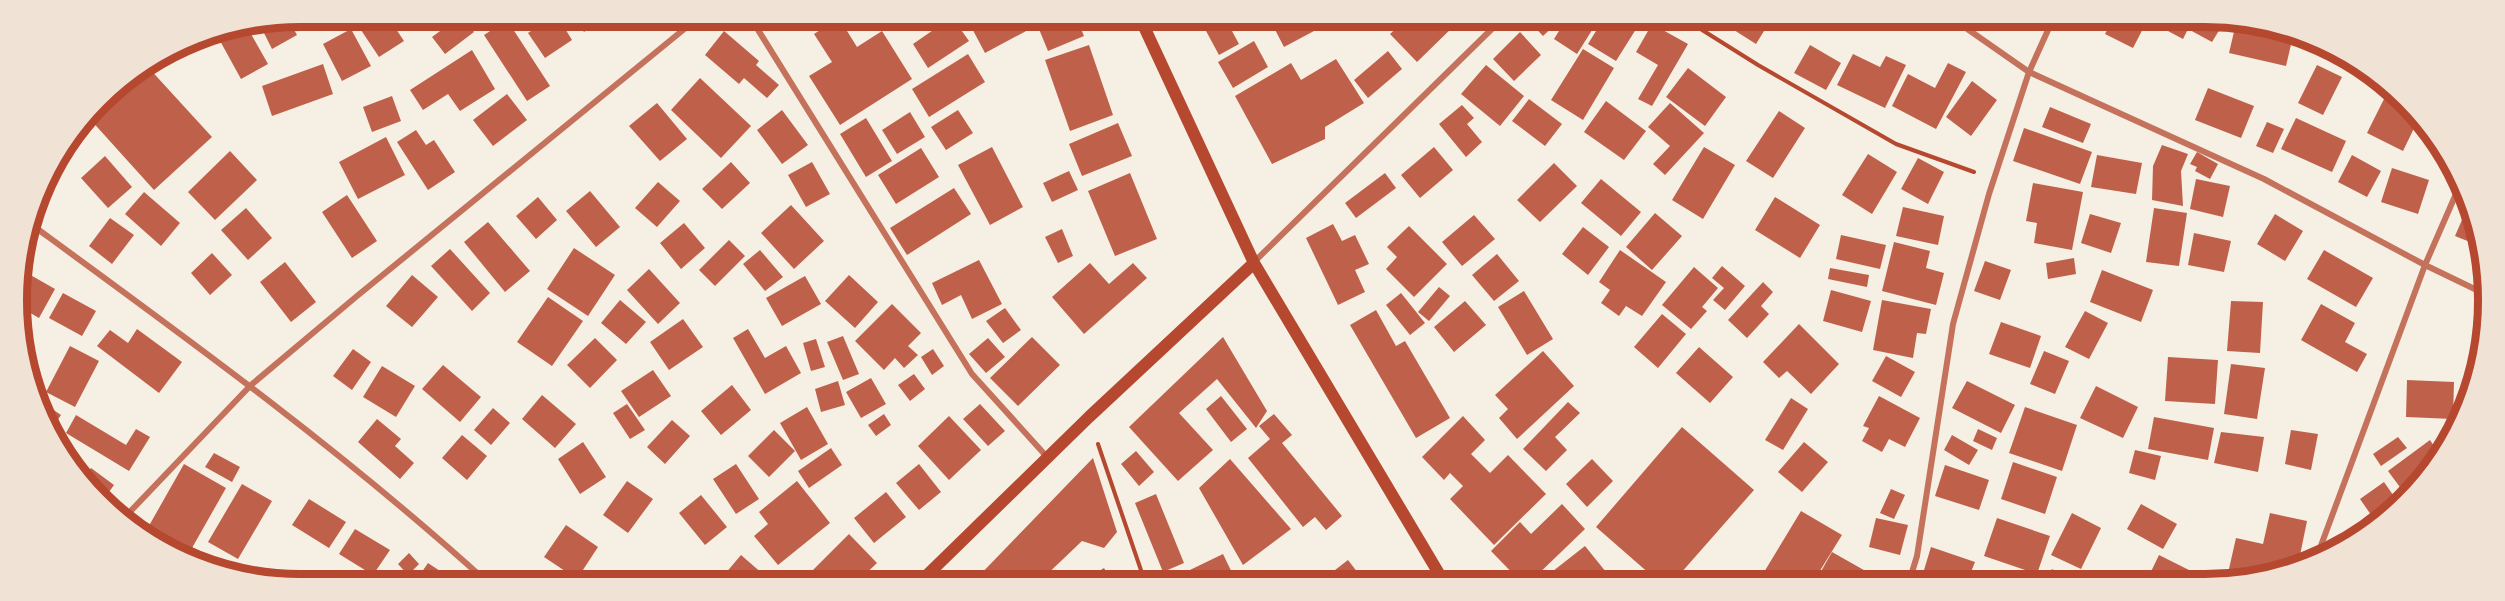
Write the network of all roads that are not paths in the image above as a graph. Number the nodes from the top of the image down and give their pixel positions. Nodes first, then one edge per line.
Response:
1 (687, 27) edge
2 (756, 27) edge
3 (1144, 27) edge
4 (1494, 27) edge
5 (1964, 27) edge
6 (2049, 27) edge
7 (2029, 72) junction
8 (2456, 194) edge
9 (37, 228) edge
10 (1254, 262) junction
11 (2426, 265) junction
12 (2477, 290) edge
13 (251, 385) junction
14 (1048, 458) junction
15 (129, 513) edge
16 (2320, 548) edge
17 (478, 574) edge
18 (928, 574) edge
19 (1439, 574) edge
20 (1912, 574) edge

1 - 13 street
2 - 14 street
3 - 10 main road
4 - 10 street
5 - 7 street
6 - 7 street
7 - 11 street
7 - 20 street
8 - 11 street
9 - 13 street
10 - 14 main road
10 - 19 main road
11 - 12 street
11 - 16 street
13 - 15 street
13 - 17 street
14 - 18 main road

